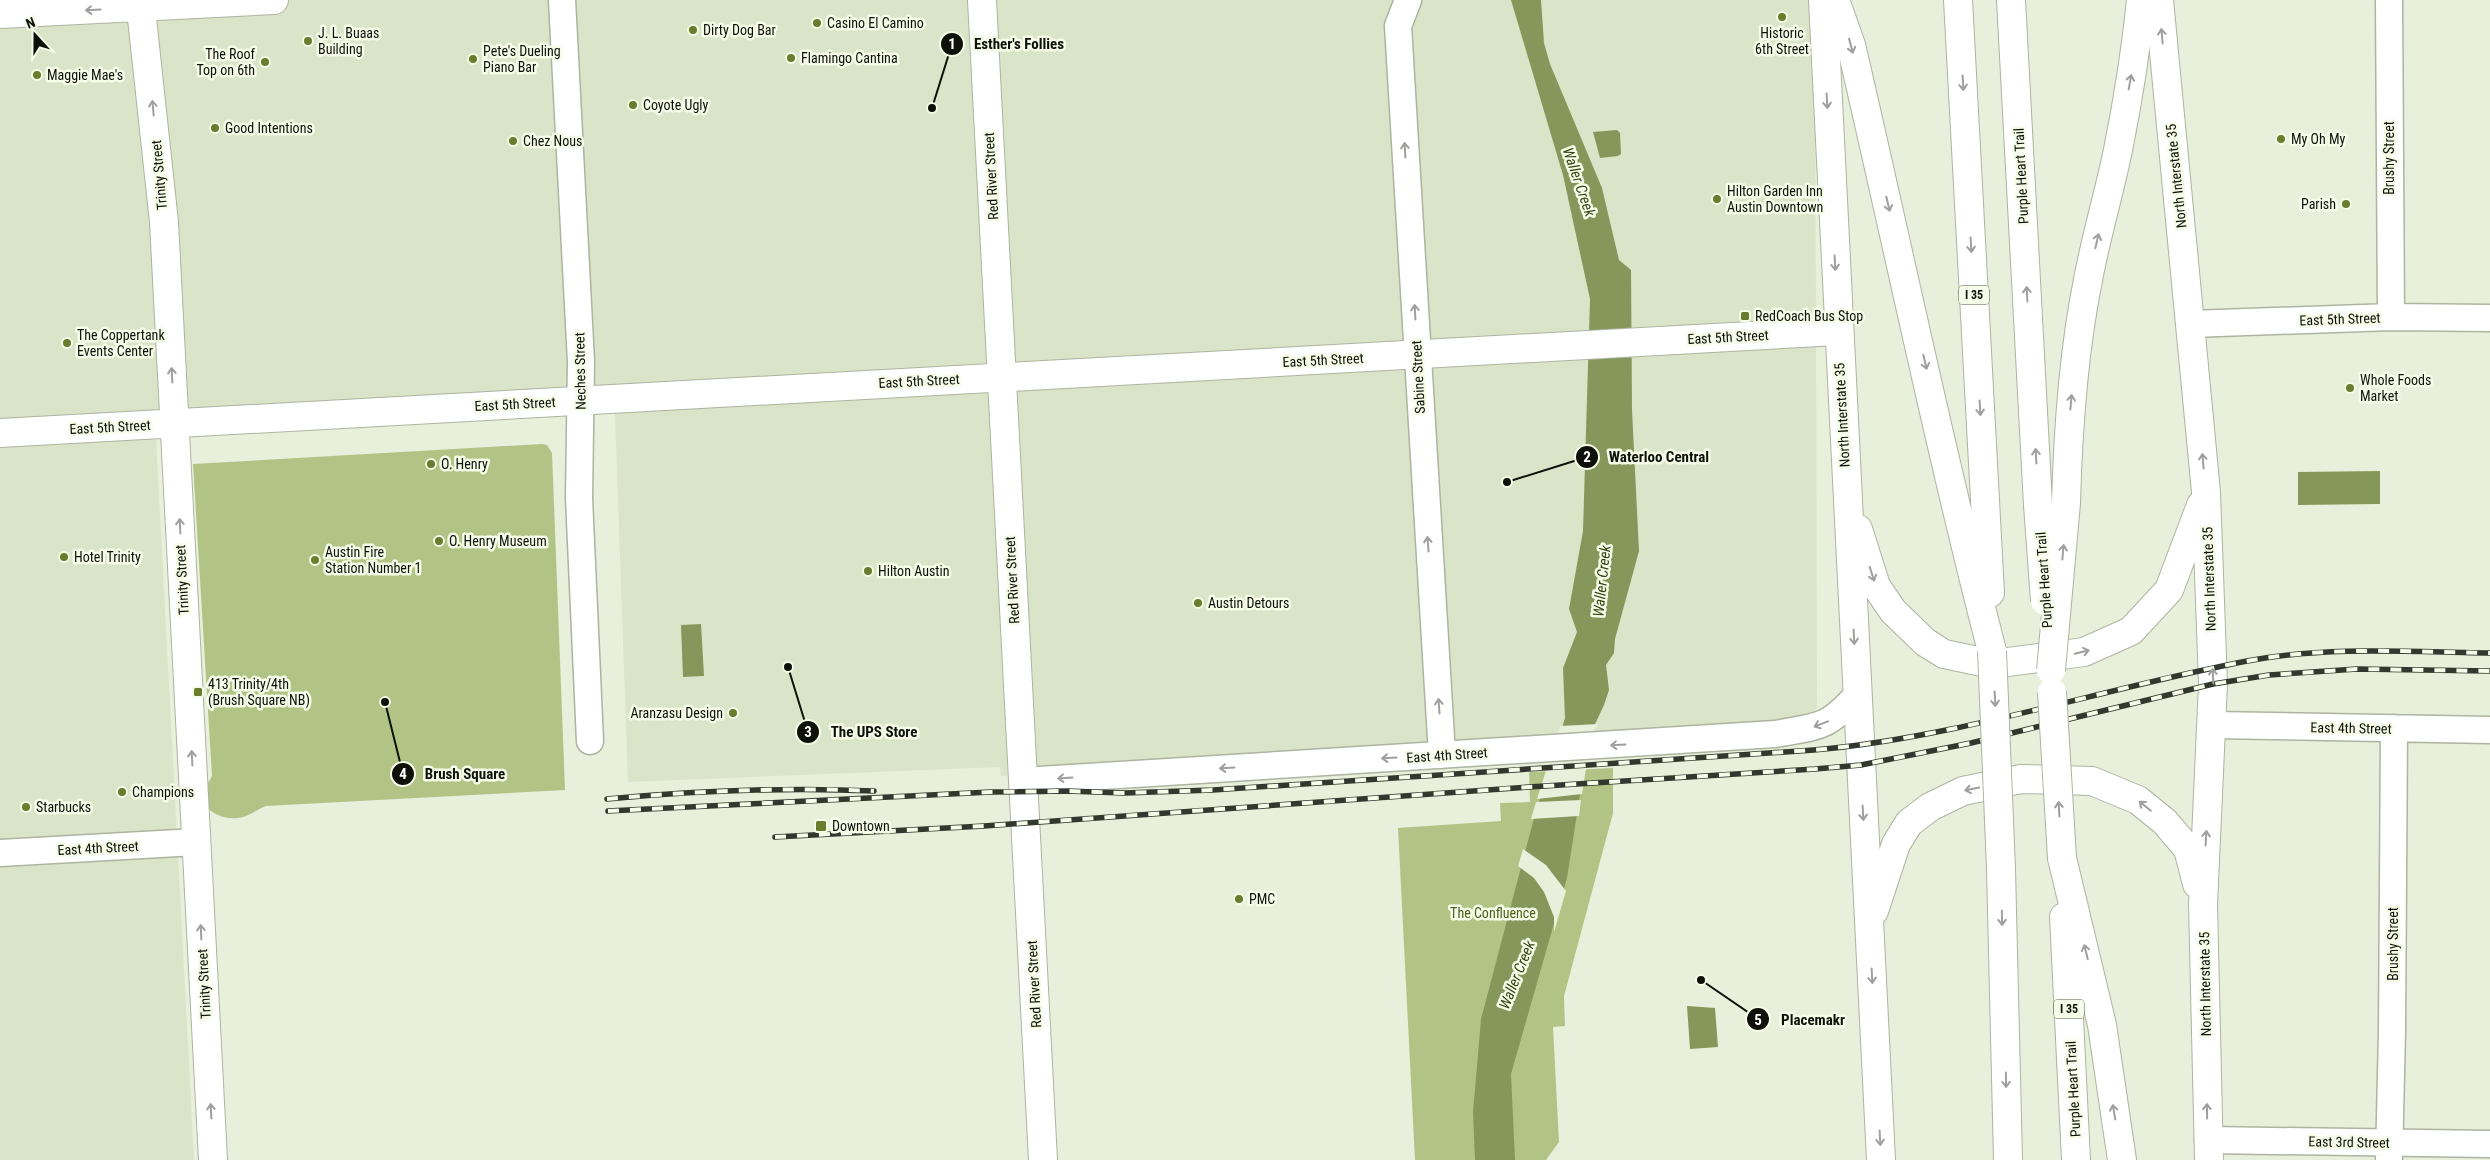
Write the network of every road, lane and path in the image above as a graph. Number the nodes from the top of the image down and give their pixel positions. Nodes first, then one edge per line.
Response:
1 (274, 0) edge
2 (562, 0) edge
3 (982, 0) edge
4 (1408, 0) edge
5 (1823, 0) edge
6 (1835, 0) edge
7 (1958, 0) edge
8 (2011, 0) edge
9 (2141, 0) edge
10 (2159, 0) edge
11 (2388, 0) edge
12 (141, 4) edge
13 (0, 14) edge
14 (2391, 317) junction
15 (2490, 318) edge
16 (2191, 324) junction
17 (1838, 331) junction
18 (1417, 355) junction
19 (1002, 378) junction
20 (581, 401) junction
21 (174, 424) junction
22 (0, 433) edge
23 (2206, 492) junction
24 (1846, 494) junction
25 (1992, 651) junction
26 (2050, 670) junction
27 (1858, 694) junction
28 (2212, 725) junction
29 (2394, 728) junction
30 (2490, 730) edge
31 (590, 741) dead end
32 (1442, 755) junction
33 (1023, 781) junction
34 (196, 842) junction
35 (0, 853) edge
36 (2062, 858) junction
37 (2203, 904) junction
38 (1869, 924) junction
39 (2490, 1144) edge
40 (2208, 1150) edge
41 (2389, 1151) edge
42 (213, 1160) edge
43 (1043, 1160) edge
44 (1882, 1160) edge
45 (2008, 1160) edge
46 (2076, 1160) edge
47 (2122, 1160) edge

1 - 12 main road
2 - 20 street, Neches Street
3 - 19 main road, Red River Street
18 -> 4 street, Sabine Street
5 -> 17 main road, North Interstate 35
6 -> 25 main road
7 -> 25 main road, I 35
26 -> 8 main road, Purple Heart Trail / I 35, bridge
26 -> 9 main road, bridge
16 -> 10 main road, North Interstate 35
11 - 14 street, Brushy Street
12 -> 13 main road
21 -> 12 main road, Trinity Street
14 - 15 street, East 5th Street
14 - 16 street, East 5th Street
23 -> 16 main road, North Interstate 35
17 - 18 main road, East 5th Street
17 - 24 main road, North Interstate 35
18 - 19 main road, East 5th Street
32 -> 18 street, Sabine Street
19 - 20 main road, East 5th Street
19 - 33 main road, Red River Street
20 - 21 main road, East 5th Street
20 - 31 street, Neches Street
21 - 22 main road, East 5th Street
34 -> 21 main road, Trinity Street
24 -> 23 main road
28 -> 23 main road, North Interstate 35
24 -> 27 main road, North Interstate 35
25 -> 45 main road, I 35, bridge
36 -> 26 main road, Purple Heart Trail / I 35, bridge
27 -> 32 street, East 4th Street
27 -> 38 main road, North Interstate 35
28 - 29 street, East 4th Street
37 -> 28 main road, North Interstate 35
29 - 30 street, East 4th Street
29 - 41 street, Brushy Street
32 -> 33 street, East 4th Street
33 - 43 main road, Red River Street
34 - 35 street, East 4th Street
42 -> 34 main road, Trinity Street
36 - 46 main road, Purple Heart Trail / I 35
47 -> 36 main road
37 -> 38 main road
40 -> 37 main road, North Interstate 35
38 -> 44 main road, North Interstate 35
39 - 41 street, East 3rd Street
40 - 41 street, East 3rd Street

